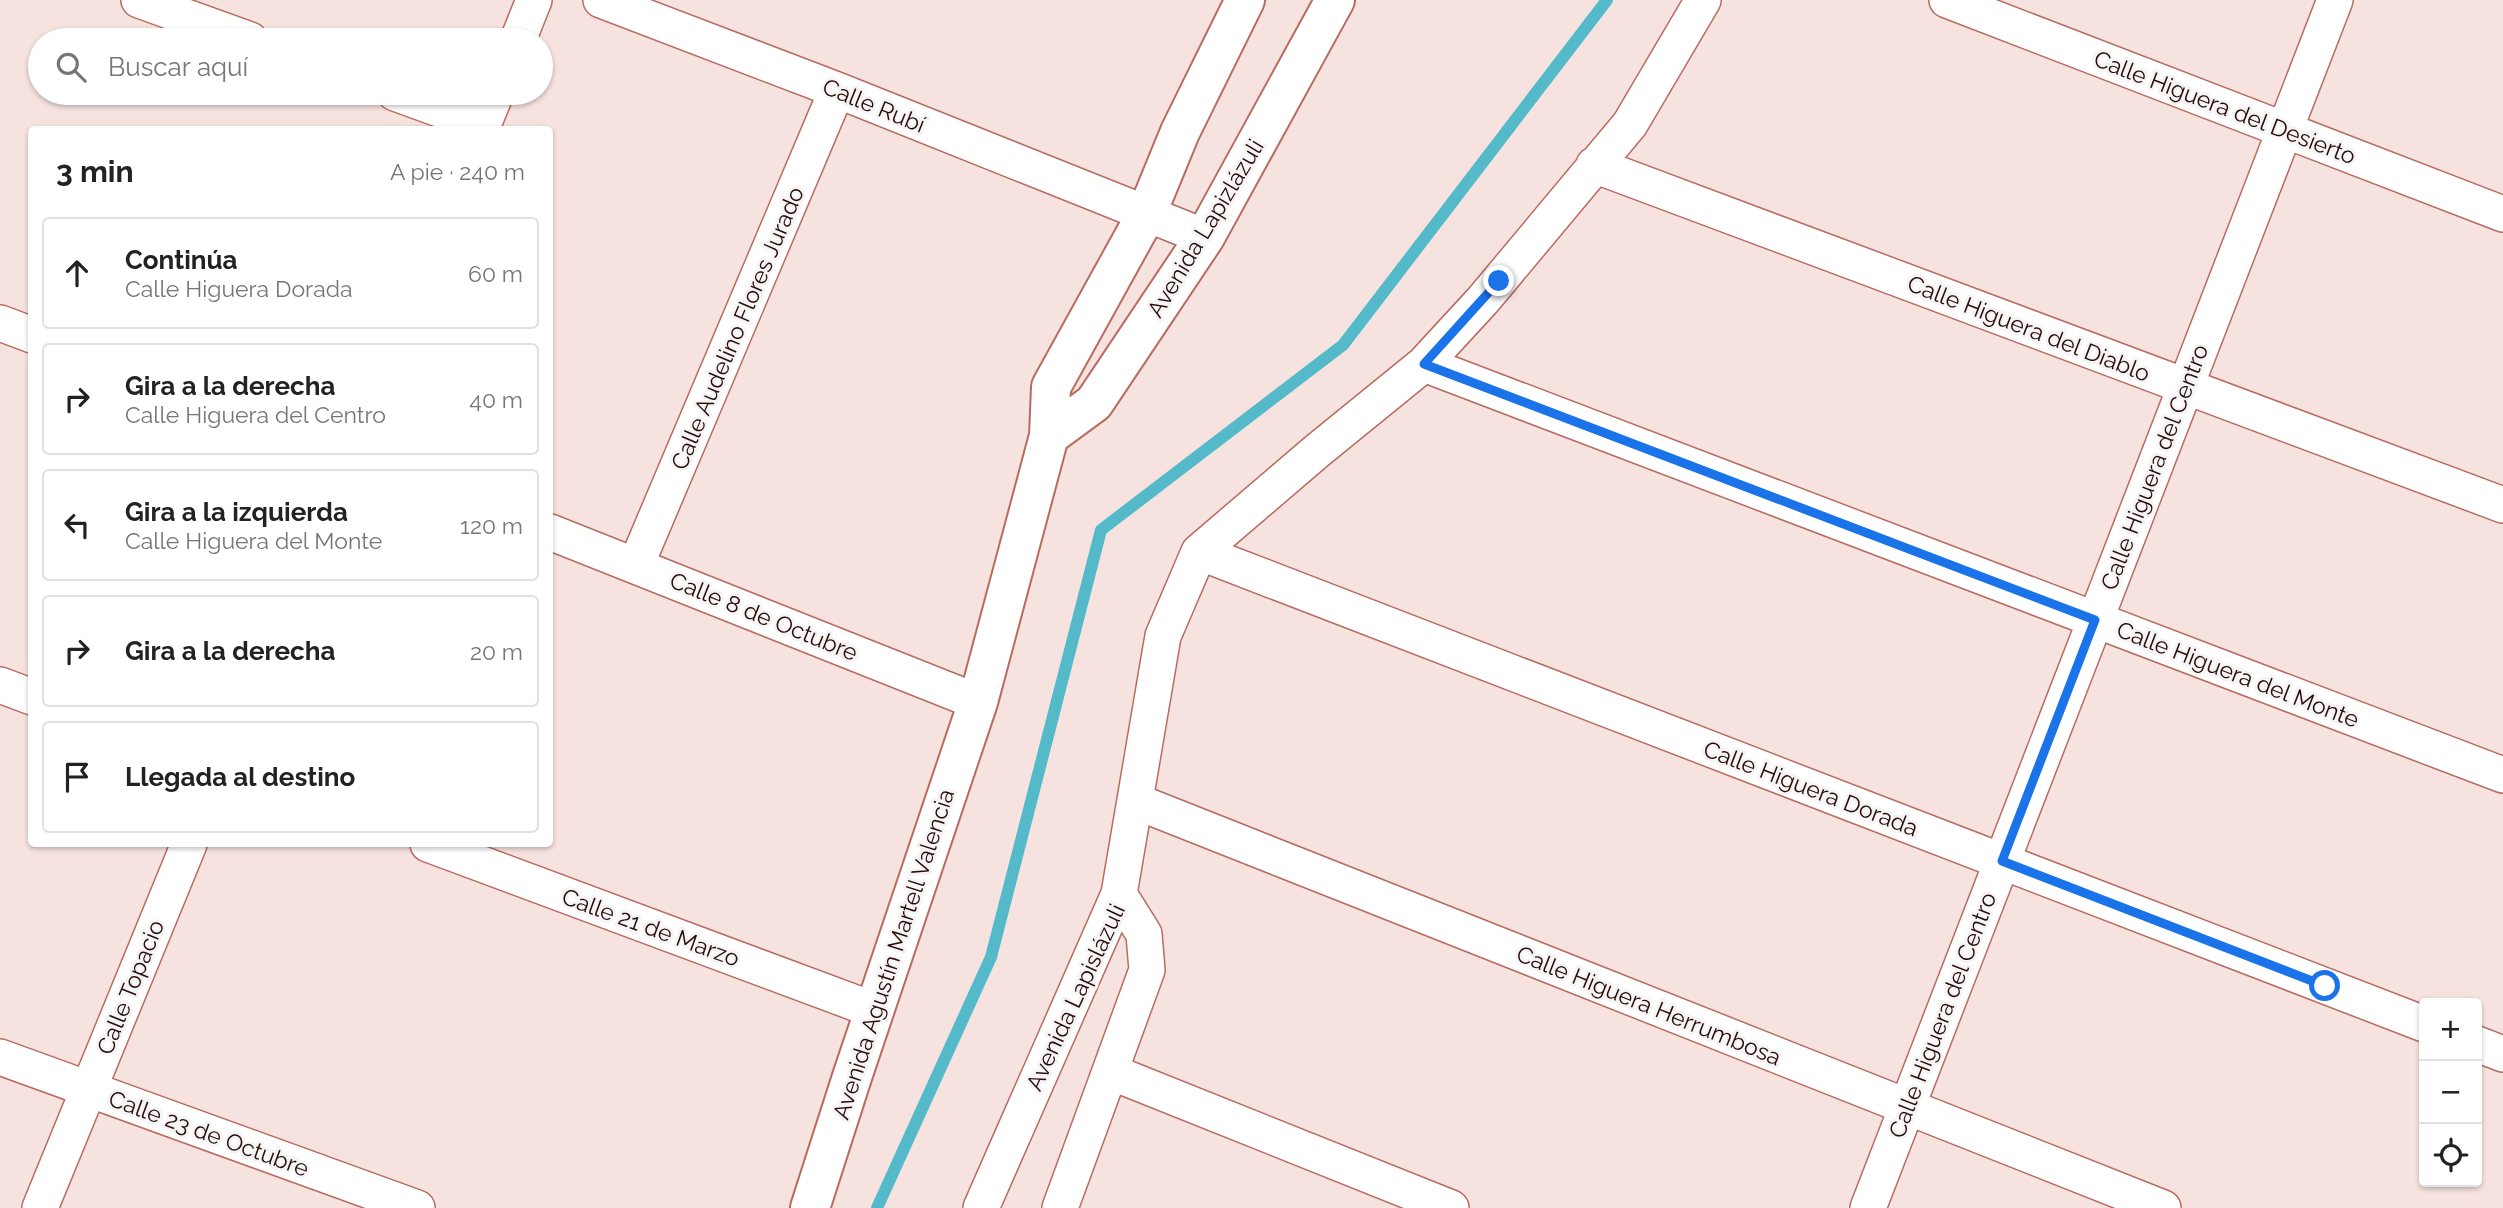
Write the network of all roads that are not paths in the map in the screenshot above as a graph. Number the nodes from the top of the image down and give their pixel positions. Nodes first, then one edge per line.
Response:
1 (139, 0) edge
2 (534, 0) edge
3 (601, 0) edge
4 (1245, 0) edge
5 (1335, 0) edge
6 (1703, 0) edge
7 (1947, 0) edge
8 (2335, 0) edge
9 (208, 12) edge
10 (232, 28) edge
11 (523, 28) edge
12 (837, 90) junction
13 (426, 105) edge
14 (491, 105) edge
15 (479, 126) edge
16 (482, 126) edge
17 (2285, 130) junction
18 (1594, 165) junction
19 (2503, 214) edge
20 (1146, 215) junction
21 (1205, 237) junction
22 (0, 323) edge
23 (28, 334) edge
24 (1424, 364) junction
25 (2186, 386) junction
26 (1049, 436) junction
27 (2503, 505) edge
28 (553, 533) edge
29 (1199, 552) junction
30 (636, 565) junction
31 (2095, 620) junction
32 (0, 685) edge
33 (28, 696) edge
34 (978, 702) junction
35 (2503, 775) edge
36 (1135, 801) junction
37 (188, 847) edge
38 (436, 847) edge
39 (2002, 861) junction
40 (1119, 894) junction
41 (874, 1010) junction
42 (2419, 1022) edge
43 (2482, 1046) edge
44 (2503, 1054) edge
45 (0, 1057) edge
46 (1111, 1072) junction
47 (88, 1089) junction
48 (1907, 1107) junction
49 (40, 1208) edge
50 (417, 1208) edge
51 (810, 1208) edge
52 (981, 1208) edge
53 (1060, 1208) edge
54 (1451, 1208) edge
55 (1868, 1208) edge
56 (2163, 1208) edge

1 - 9 street
2 - 11 street
3 - 12 street, Calle Rubí
4 - 20 street
5 - 21 street, Avenida Lapizlázuli
6 - 18 street
7 - 17 street, Calle Higuera del Desierto
8 - 17 street, Calle Higuera del Centro
9 - 10 street
12 - 20 street, Calle Rubí
12 - 30 street, Calle Audelino Flores Jurado
13 - 15 street
14 - 16 street
17 - 19 street, Calle Higuera del Desierto
17 - 25 street, Calle Higuera del Centro
18 - 24 street
18 - 25 street, Calle Higuera del Diablo
20 - 21 street, Calle Rubí
20 - 26 street
21 - 26 street, Avenida Lapizlázuli
22 - 23 street
24 - 29 street
24 - 31 street, Calle Higuera del Monte
25 - 27 street, Calle Higuera del Diablo
25 - 31 street, Calle Higuera del Centro
26 - 34 street
28 - 30 street, Calle 8 de Octubre
29 - 36 street
29 - 39 street, Calle Higuera Dorada
30 - 34 street, Calle 8 de Octubre
31 - 35 street, Calle Higuera del Monte
31 - 39 street, Calle Higuera del Centro
32 - 33 street
34 - 41 street, Avenida Agustín Martell Valencia
36 - 40 street
36 - 48 street, Calle Higuera Herrumbosa
37 - 47 street, Calle Topacio
38 - 41 street, Calle 21 de Marzo
39 - 42 street, Calle Higuera Dorada
39 - 48 street, Calle Higuera del Centro
40 - 46 street, Avenida Lapislázuli
40 - 52 street, Avenida Lapislázuli
41 - 51 street, Avenida Agustín Martell Valencia
43 - 44 street
45 - 47 street, Calle 23 de Octubre
46 - 53 street, Avenida Lapislázuli
46 - 54 street
47 - 49 street, Calle Topacio
47 - 50 street, Calle 23 de Octubre
48 - 55 street, Calle Higuera del Centro
48 - 56 street, Calle Higuera Herrumbosa

